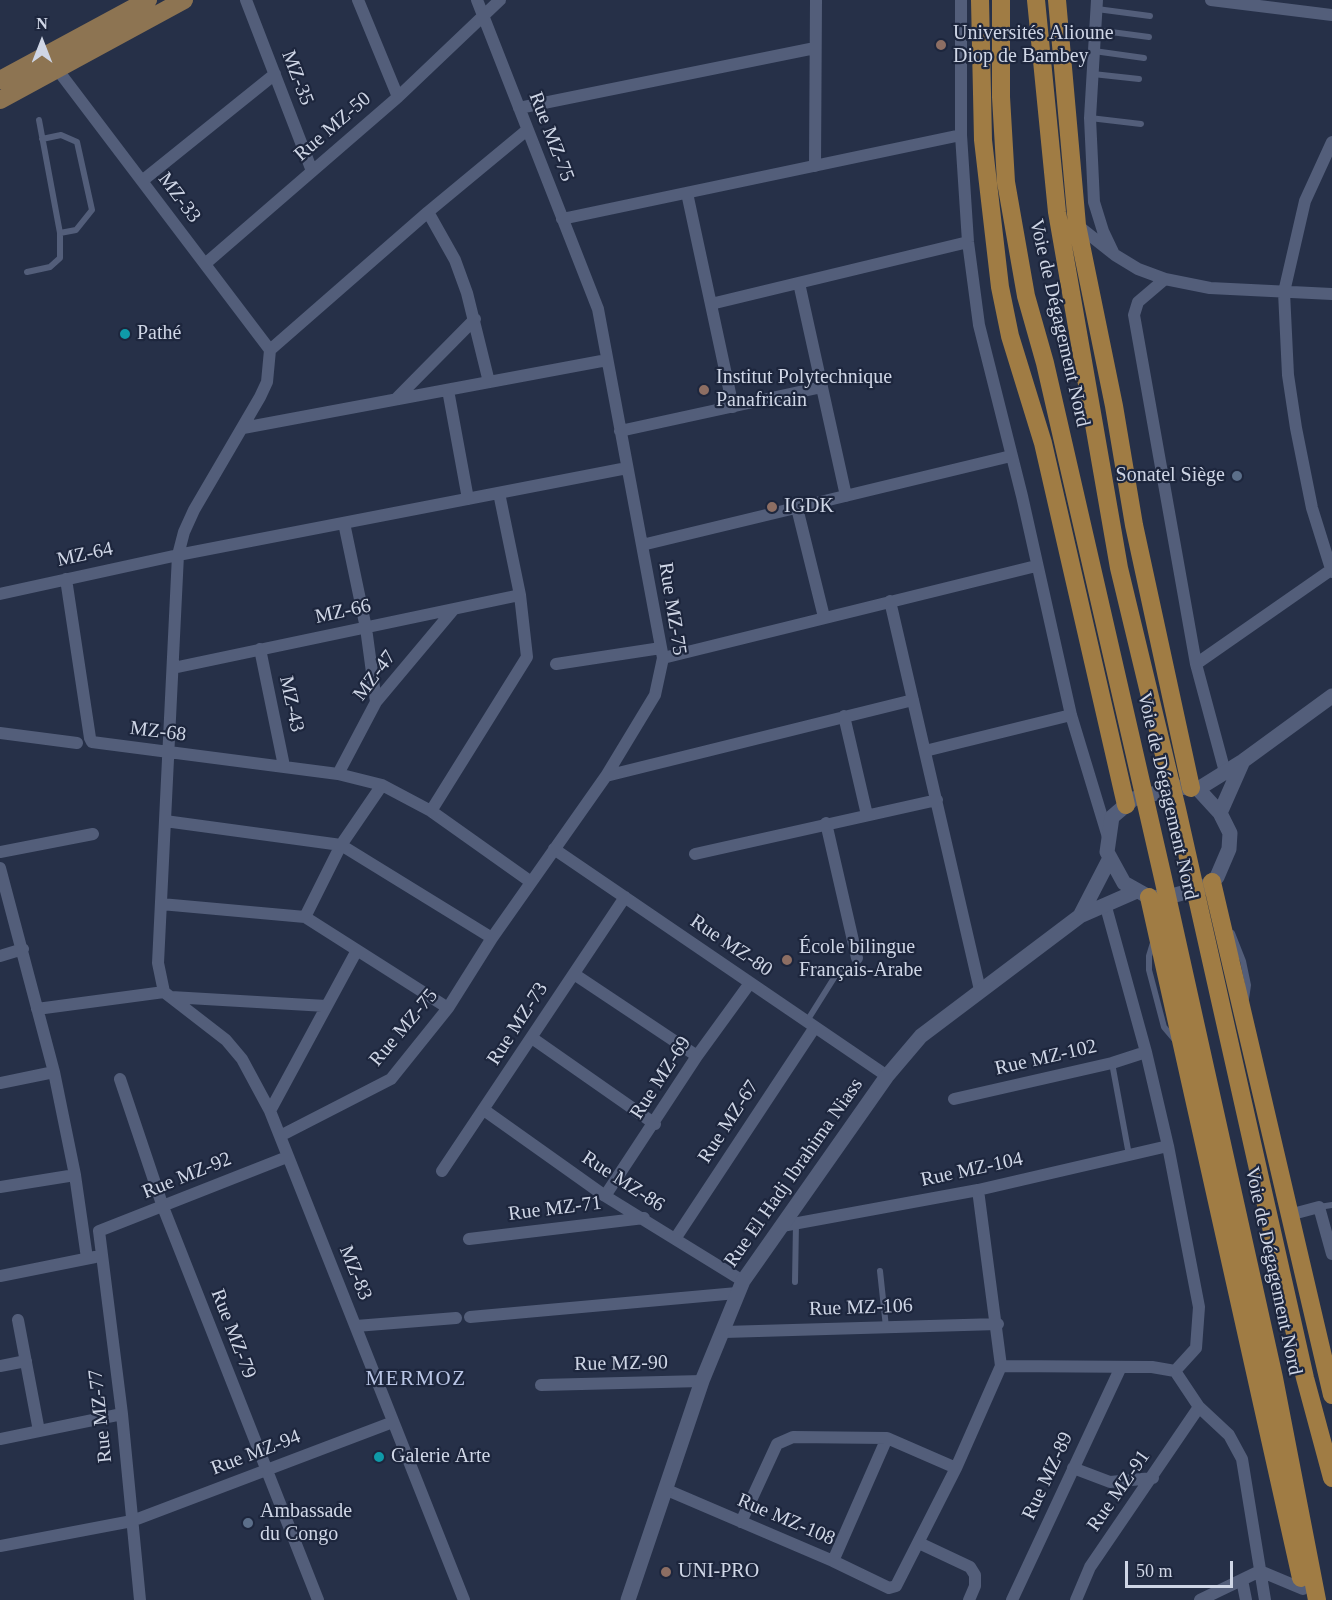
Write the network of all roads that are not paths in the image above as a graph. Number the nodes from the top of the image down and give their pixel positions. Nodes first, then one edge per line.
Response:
1 (148, 0) edge
2 (184, 0) edge
3 (246, 0) edge
4 (358, 0) edge
5 (477, 0) edge
6 (500, 0) edge
7 (816, 0) edge
8 (961, 0) edge
9 (980, 0) edge
10 (1001, 0) edge
11 (1036, 0) edge
12 (1057, 0) edge
13 (1211, 0) edge
14 (1097, 5) edge
15 (483, 14) junction
16 (1332, 15) edge
17 (1150, 16) dead end
18 (1095, 30) junction
19 (1149, 37) dead end
20 (815, 48) junction
21 (1094, 51) junction
22 (1144, 58) dead end
23 (57, 69) junction
24 (275, 74) junction
25 (1093, 74) junction
26 (1139, 79) dead end
27 (0, 80) edge
28 (398, 97) junction
29 (0, 100) edge
30 (519, 108) junction
31 (1090, 118) junction
32 (39, 120) dead end
33 (1141, 124) dead end
34 (527, 130) junction
35 (961, 135) junction
36 (42, 139) junction
37 (1332, 142) edge
38 (815, 166) junction
39 (312, 171) junction
40 (142, 182) junction
41 (687, 193) junction
42 (428, 212) junction
43 (562, 219) junction
44 (1077, 225) junction
45 (60, 233) junction
46 (968, 242) junction
47 (1114, 255) junction
48 (205, 264) junction
49 (27, 272) dead end
50 (1165, 279) junction
51 (799, 283) junction
52 (1284, 292) junction
53 (1332, 294) edge
54 (1026, 296) junction
55 (711, 304) junction
56 (475, 319) junction
57 (270, 350) junction
58 (1080, 350) junction
59 (607, 360) junction
60 (489, 382) junction
61 (822, 387) junction
62 (448, 390) junction
63 (396, 400) junction
64 (1033, 406) junction
65 (733, 407) junction
66 (243, 428) junction
67 (620, 431) junction
68 (1011, 456) junction
69 (1123, 459) junction
70 (627, 468) junction
71 (499, 493) junction
72 (846, 496) junction
73 (468, 499) junction
74 (796, 508) junction
75 (344, 523) junction
76 (642, 545) junction
77 (178, 555) junction
78 (1036, 566) junction
79 (1331, 571) edge
80 (66, 579) junction
81 (0, 594) edge
82 (520, 595) junction
83 (890, 601) junction
84 (454, 609) junction
85 (824, 617) junction
86 (366, 627) junction
87 (260, 649) junction
88 (662, 653) junction
89 (556, 664) dead end
90 (1196, 664) junction
91 (173, 668) junction
92 (1332, 696) edge
93 (913, 700) junction
94 (376, 702) junction
95 (1071, 715) junction
96 (844, 716) junction
97 (0, 733) edge
98 (77, 742) dead end
99 (924, 751) junction
100 (169, 753) junction
101 (1244, 761) junction
102 (284, 766) junction
103 (1225, 772) junction
104 (338, 774) junction
105 (606, 776) junction
106 (382, 785) junction
107 (1195, 789) junction
108 (937, 800) junction
109 (1126, 805) junction
110 (431, 811) junction
111 (1220, 813) junction
112 (867, 815) junction
113 (165, 821) junction
114 (826, 823) junction
115 (93, 834) dead end
116 (1109, 838) junction
117 (341, 844) junction
118 (554, 849) junction
119 (0, 852) edge
120 (695, 854) dead end
121 (1110, 858) junction
122 (0, 868) edge
123 (531, 882) junction
124 (1212, 882) junction
125 (1143, 894) junction
126 (625, 897) junction
127 (161, 904) junction
128 (1106, 907) junction
129 (1080, 916) junction
130 (304, 917) junction
131 (492, 938) junction
132 (23, 950) junction
133 (356, 952) junction
134 (0, 956) edge
135 (857, 958) dead end
136 (839, 970) dead end
137 (574, 974) junction
138 (750, 982) junction
139 (980, 990) junction
140 (167, 995) junction
141 (326, 1006) junction
142 (448, 1008) junction
143 (37, 1009) junction
144 (811, 1024) junction
145 (532, 1038) junction
146 (1146, 1053) junction
147 (697, 1056) junction
148 (1112, 1063) junction
149 (54, 1072) junction
150 (887, 1076) junction
151 (120, 1079) dead end
152 (0, 1083) edge
153 (954, 1099) dead end
154 (484, 1110) junction
155 (270, 1111) junction
156 (655, 1124) junction
157 (280, 1136) junction
158 (1168, 1146) junction
159 (1128, 1155) junction
160 (287, 1157) junction
161 (442, 1171) dead end
162 (75, 1175) junction
163 (0, 1187) edge
164 (978, 1190) junction
165 (605, 1196) junction
166 (1332, 1204) edge
167 (1319, 1207) junction
168 (163, 1208) junction
169 (1289, 1215) junction
170 (645, 1218) junction
171 (789, 1225) junction
172 (100, 1229) joint
173 (469, 1239) dead end
174 (675, 1239) junction
175 (1332, 1254) edge
176 (102, 1256) junction
177 (87, 1258) junction
178 (880, 1271) dead end
179 (0, 1276) edge
180 (795, 1282) dead end
181 (740, 1287) junction
182 (470, 1317) dead end
183 (456, 1318) dead end
184 (18, 1320) dead end
185 (998, 1324) junction
186 (356, 1326) junction
187 (886, 1327) junction
188 (724, 1332) junction
189 (26, 1361) junction
190 (0, 1366) edge
191 (1001, 1366) junction
192 (1120, 1369) junction
193 (1175, 1371) junction
194 (702, 1381) junction
195 (541, 1385) dead end
196 (1332, 1395) edge
197 (1199, 1407) junction
198 (122, 1414) junction
199 (393, 1422) junction
200 (39, 1431) junction
201 (887, 1438) junction
202 (0, 1439) edge
203 (956, 1468) junction
204 (1073, 1468) junction
205 (265, 1470) junction
206 (1153, 1478) junction
207 (1332, 1479) edge
208 (667, 1490) junction
209 (132, 1521) junction
210 (741, 1522) junction
211 (919, 1543) junction
212 (0, 1546) edge
213 (833, 1561) junction
214 (1260, 1571) junction
215 (1242, 1580) junction
216 (1309, 1596) edge
217 (140, 1600) edge
218 (318, 1600) edge
219 (464, 1600) edge
220 (628, 1600) edge
221 (969, 1600) edge
222 (1012, 1600) edge
223 (1076, 1600) edge
224 (1200, 1600) edge
225 (1246, 1600) edge
226 (1265, 1600) edge

1 - 27 main road
2 - 23 main road
3 - 24 street, MZ-35
4 - 28 street
5 - 15 street, Rue MZ-75
6 - 15 street, Rue MZ-50
7 - 20 street
8 - 35 street
9 - 64 highway
10 - 54 highway, Voie de Dégagement Nord
11 - 58 highway, Voie de Dégagement Nord
12 - 44 highway
13 - 16 street
14 - 17 lane
14 - 18 street
15 - 28 street, Rue MZ-50
15 - 30 street, Rue MZ-75
18 - 19 lane
18 - 21 street
20 - 30 street
20 - 38 street
21 - 22 lane
21 - 25 street
23 - 29 main road
23 - 40 street, MZ-33
24 - 39 street, MZ-35
24 - 40 street
25 - 26 lane
25 - 31 street
28 - 39 street, Rue MZ-50
30 - 34 street, Rue MZ-75
31 - 33 lane
31 - 47 street
32 - 36 lane
34 - 42 street
34 - 43 street, Rue MZ-75
35 - 38 street
35 - 46 street
36 - 45 lane
36 - 45 lane
37 - 52 street
38 - 41 street
39 - 48 street, Rue MZ-50
40 - 48 street, MZ-33
41 - 43 street
41 - 55 street
42 - 56 street
42 - 57 street
43 - 59 street, Rue MZ-75
44 - 47 street
44 - 69 highway
45 - 49 lane
46 - 51 street
46 - 68 street
47 - 50 street
48 - 57 street, MZ-33
50 - 52 street
50 - 90 street
51 - 55 street
51 - 61 street
52 - 53 street
52 - 79 street
54 - 64 highway
54 - 216 highway, Voie de Dégagement Nord
55 - 65 street
56 - 60 street
56 - 63 street
57 - 66 street
58 - 69 highway
58 - 207 highway, Voie de Dégagement Nord
59 - 60 street
59 - 67 street, Rue MZ-75
60 - 62 street
61 - 65 street
61 - 72 street
62 - 63 street
62 - 73 street
63 - 66 street
64 - 109 highway
65 - 67 street
66 - 77 street
67 - 70 street, Rue MZ-75
68 - 72 street
68 - 78 street
69 - 107 highway
70 - 71 street, MZ-64
70 - 76 street, Rue MZ-75
71 - 73 street, MZ-64
71 - 82 street
72 - 74 street
73 - 75 street, MZ-64
74 - 76 street
74 - 85 street
75 - 77 street, MZ-64
75 - 86 street
76 - 88 street, Rue MZ-75
77 - 80 street, MZ-64
77 - 91 street
78 - 83 street
78 - 95 street
79 - 90 street
80 - 81 street, MZ-64
80 - 100 street, MZ-68
82 - 84 street, MZ-66
82 - 110 street
83 - 85 street
83 - 93 street
84 - 86 street, MZ-66
84 - 94 street, MZ-47
85 - 88 street
86 - 87 street, MZ-66
86 - 94 street
87 - 91 street, MZ-66
87 - 102 street, MZ-43
88 - 89 street
88 - 105 street, Rue MZ-75
90 - 103 street
91 - 100 street
92 - 101 street
93 - 96 street
93 - 99 street
94 - 104 street, MZ-47
95 - 99 street
95 - 116 street
96 - 105 street
96 - 112 street
97 - 98 street
99 - 108 street
100 - 102 street, MZ-68
100 - 113 street
101 - 103 street
101 - 111 street
102 - 104 street, MZ-68
103 - 107 street
104 - 106 street, MZ-68
105 - 118 street, Rue MZ-75
106 - 110 street, MZ-68
106 - 117 street
107 - 109 street
107 - 111 street
108 - 112 street
108 - 139 street
109 - 116 street
110 - 123 street, MZ-68
111 - 124 street
112 - 114 street
113 - 117 street
113 - 127 street
114 - 120 street
114 - 135 street
115 - 119 street
116 - 121 street
117 - 130 street
117 - 131 street
118 - 123 street, Rue MZ-75
118 - 126 street, Rue MZ-80
121 - 125 street
121 - 129 street, Rue El Hadj Ibrahima Niass
122 - 132 street
123 - 131 street, Rue MZ-75
124 - 125 street
124 - 169 highway
125 - 128 street, Rue El Hadj Ibrahima Niass
125 - 216 highway
126 - 137 street, Rue MZ-73
126 - 138 street, Rue MZ-80
127 - 130 street
127 - 140 street
128 - 129 street, Rue El Hadj Ibrahima Niass
128 - 146 street
129 - 139 street, Rue El Hadj Ibrahima Niass
130 - 133 street
131 - 142 street, Rue MZ-75
132 - 134 street
132 - 143 street
133 - 141 street
133 - 142 street
136 - 144 lane
137 - 145 street, Rue MZ-73
137 - 147 street
138 - 144 street, Rue MZ-80
138 - 147 street, Rue MZ-69
139 - 150 street, Rue El Hadj Ibrahima Niass
140 - 141 street
140 - 143 street
140 - 155 street, MZ-83
141 - 155 street
142 - 157 street, Rue MZ-75
143 - 149 street
144 - 150 street, Rue MZ-80
144 - 174 street, Rue MZ-67
145 - 154 street, Rue MZ-73
145 - 156 street
146 - 148 street, Rue MZ-102
146 - 158 street
147 - 156 street, Rue MZ-69
148 - 153 street, Rue MZ-102
148 - 159 lane
149 - 152 street
149 - 162 street
150 - 171 street, Rue El Hadj Ibrahima Niass
151 - 168 street, Rue MZ-79
154 - 161 street, Rue MZ-73
154 - 165 street, Rue MZ-86
155 - 157 street, MZ-83
156 - 165 street, Rue MZ-69
157 - 160 street, MZ-83
158 - 159 street, Rue MZ-104
158 - 193 street
159 - 164 street, Rue MZ-104
160 - 168 street, Rue MZ-92
160 - 186 street, MZ-83
162 - 163 street
162 - 177 street
164 - 171 street, Rue MZ-104
164 - 185 street
165 - 170 street, Rue MZ-86
166 - 167 lane
167 - 169 street
167 - 175 street
168 - 172 street, Rue MZ-92
168 - 205 street, Rue MZ-79
169 - 196 highway
170 - 173 street, Rue MZ-71
170 - 174 street, Rue MZ-86
171 - 180 lane
171 - 181 street, Rue El Hadj Ibrahima Niass
172 - 176 street, Rue MZ-77
174 - 181 street, Rue MZ-86
176 - 177 street
176 - 198 street, Rue MZ-77
177 - 179 street
178 - 187 lane
181 - 182 street
181 - 188 street, Rue El Hadj Ibrahima Niass
183 - 186 street
184 - 189 street
185 - 187 street, Rue MZ-106
185 - 191 street
186 - 199 street, MZ-83
187 - 188 street, Rue MZ-106
188 - 194 street, Rue El Hadj Ibrahima Niass
189 - 190 street
189 - 200 street
191 - 192 street
191 - 203 street
192 - 193 street
192 - 204 street, Rue MZ-89
193 - 197 street
194 - 195 street, Rue MZ-90
194 - 208 street, Rue El Hadj Ibrahima Niass
197 - 206 street, Rue MZ-91
197 - 214 street
198 - 200 street
198 - 209 street, Rue MZ-77
199 - 205 street, Rue MZ-94
199 - 219 street, MZ-83
200 - 202 street
201 - 203 street
201 - 210 street
201 - 213 street
203 - 211 street
204 - 206 street
204 - 222 street, Rue MZ-89
205 - 209 street, Rue MZ-94
205 - 218 street, Rue MZ-79
206 - 223 street, Rue MZ-91
208 - 210 street, Rue MZ-108
208 - 220 street, Rue El Hadj Ibrahima Niass
209 - 212 street, Rue MZ-94
209 - 217 street, Rue MZ-77
210 - 213 street, Rue MZ-108
211 - 213 street, Rue MZ-108
211 - 221 street
214 - 215 street
214 - 216 street
214 - 226 street
215 - 224 street
215 - 225 street

